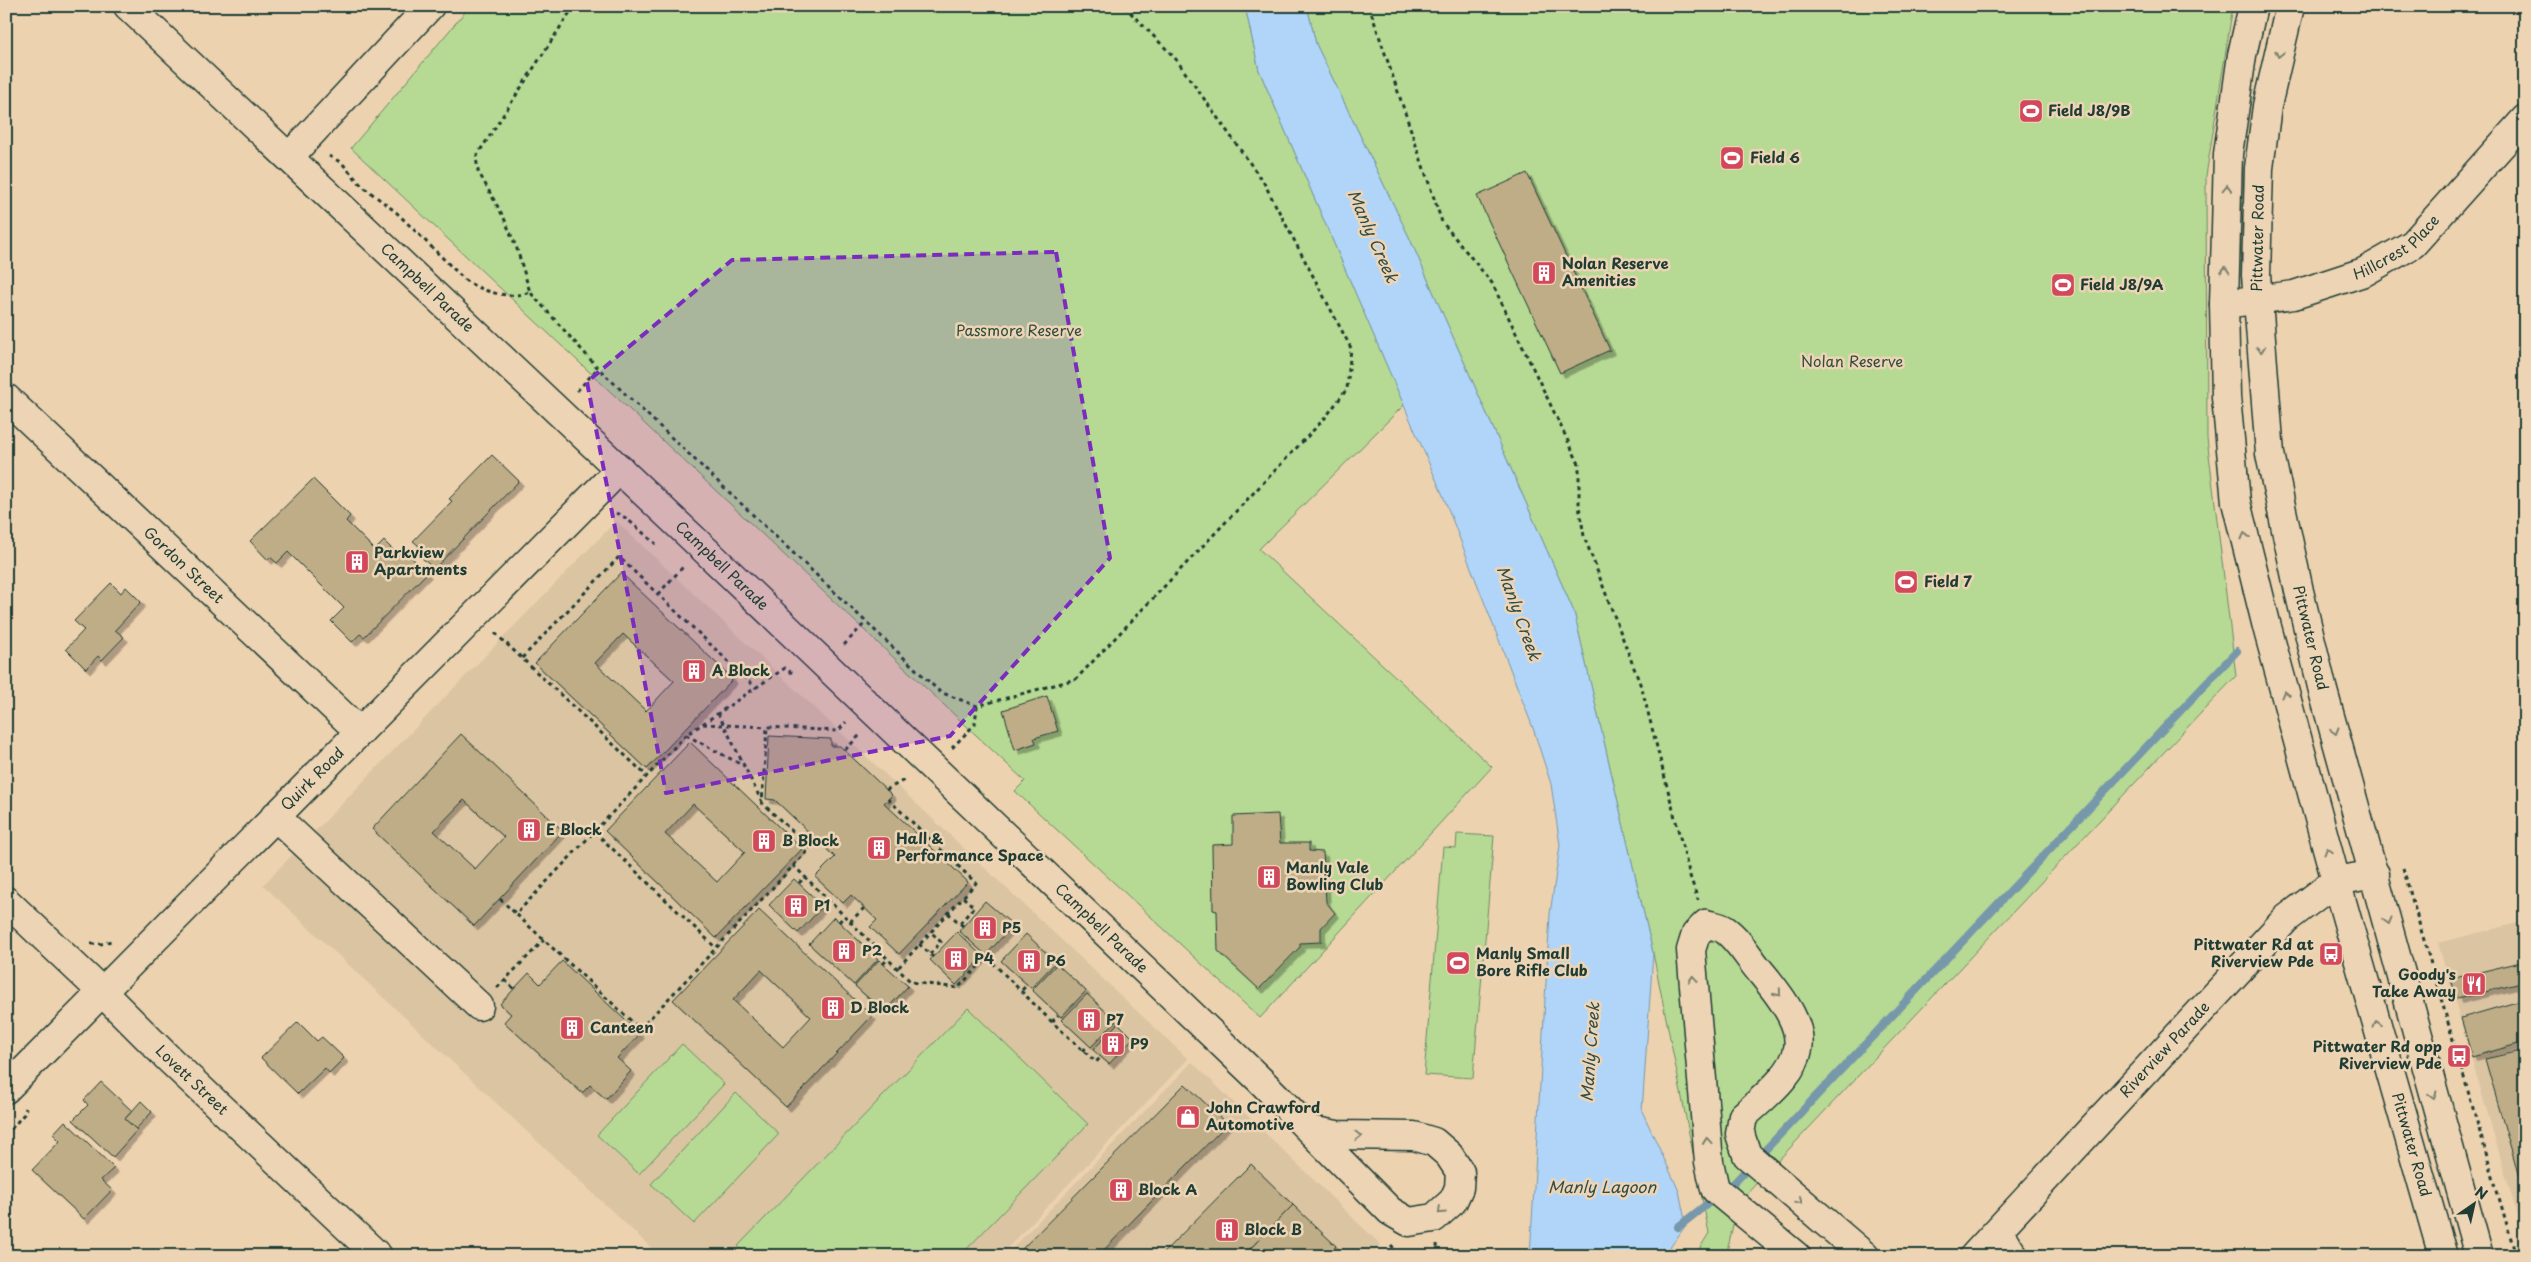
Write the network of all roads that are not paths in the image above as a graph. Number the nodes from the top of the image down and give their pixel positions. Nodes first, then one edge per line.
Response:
1 (128, 6) edge
2 (430, 6) edge
3 (2253, 6) edge
4 (2290, 6) edge
5 (2525, 119) edge
6 (297, 148) junction
7 (2257, 301) junction
8 (2224, 304) junction
9 (6, 398) edge
10 (620, 469) junction
11 (360, 732) junction
12 (275, 816) junction
13 (2375, 874) junction
14 (2336, 881) junction
15 (6, 901) edge
16 (101, 991) junction
17 (479, 1006) road end
18 (6, 1089) edge
19 (1310, 1130) junction
20 (1998, 1231) junction
21 (378, 1256) edge
22 (1796, 1256) edge
23 (1865, 1256) edge
24 (1974, 1256) edge
25 (2014, 1256) edge
26 (2443, 1256) edge
27 (2479, 1256) edge

1 - 6 street, Campbell Parade
2 - 6 street
8 -> 3 street, Pittwater Road
4 -> 7 street, Pittwater Road
5 - 7 street, Hillcrest Place
6 - 10 street, Campbell Parade
7 - 8 street, Hillcrest Place
7 -> 13 street, Pittwater Road
14 -> 8 street, Pittwater Road
9 - 11 street, Gordon Street
10 - 11 street, Quirk Road
10 - 19 street, Campbell Parade
11 - 12 street, Quirk Road
12 - 16 street, Quirk Road
12 - 17 street
13 - 14 street, Riverview Parade
13 -> 27 street, Pittwater Road
14 - 20 street, Riverview Parade
26 -> 14 street, Pittwater Road
15 - 16 street, Lovett Street
16 - 18 street, Quirk Road
16 - 21 street, Lovett Street
19 -> 19 street, Campbell Parade
20 - 24 street, Riverview Parade
20 - 25 street
22 -> 23 street

